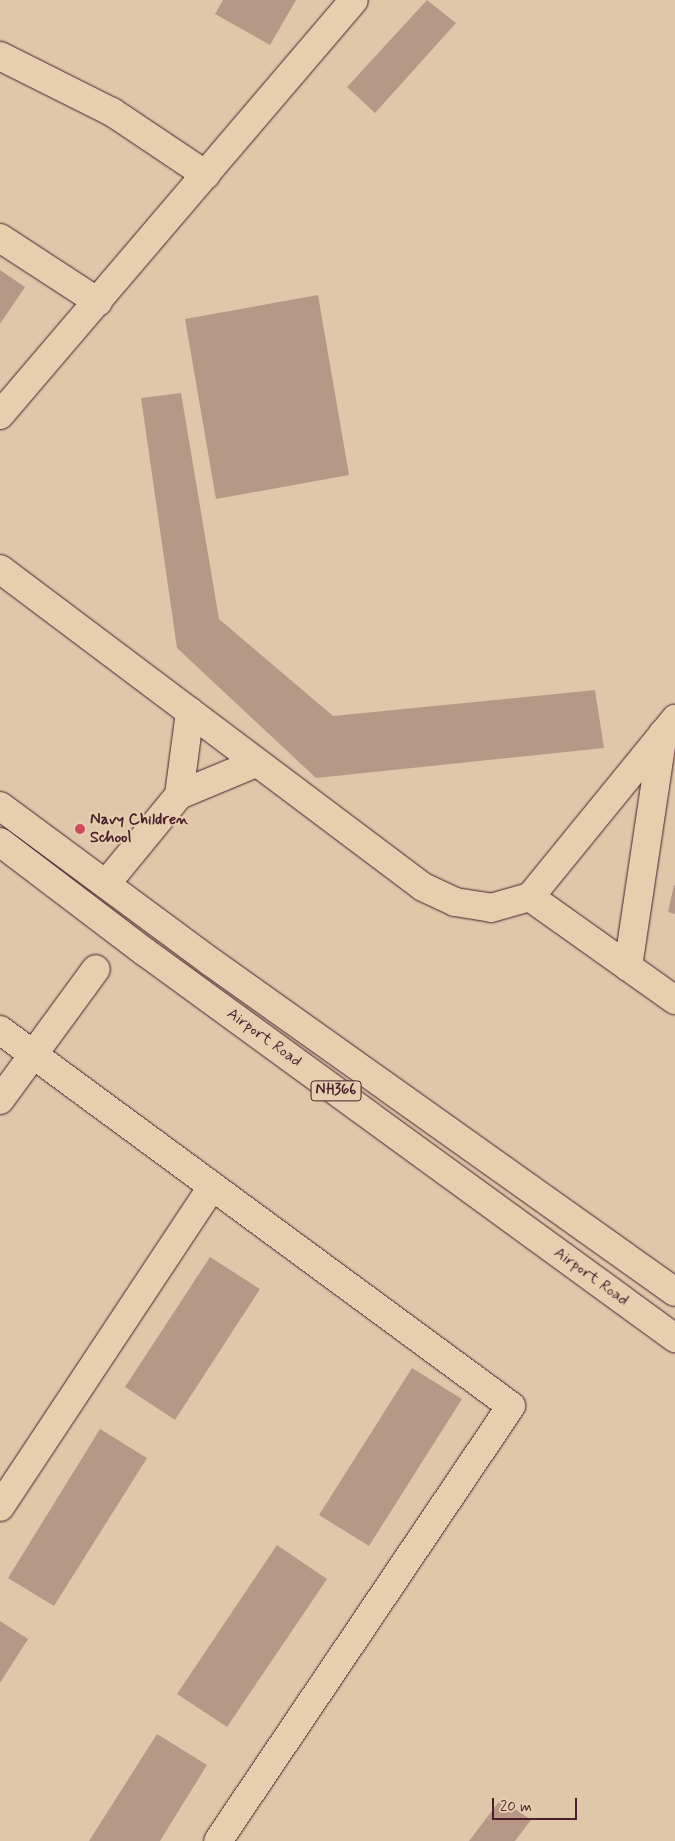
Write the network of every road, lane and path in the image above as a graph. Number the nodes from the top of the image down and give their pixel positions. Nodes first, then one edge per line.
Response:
1 (354, 0) edge
2 (0, 56) edge
3 (206, 175) junction
4 (0, 238) edge
5 (98, 302) junction
6 (0, 415) edge
7 (0, 569) edge
8 (190, 712) junction
9 (669, 726) edge
10 (256, 763) junction
11 (179, 795) junction
12 (0, 806) edge
13 (0, 842) edge
14 (106, 884) junction
15 (530, 897) junction
16 (628, 967) junction
17 (96, 969) dead end
18 (675, 1000) edge
19 (0, 1030) edge
20 (31, 1054) junction
21 (0, 1100) edge
22 (212, 1187) junction
23 (675, 1292) edge
24 (675, 1338) edge
25 (0, 1507) edge
26 (218, 1841) edge

1 - 3 main road
2 - 3 main road
3 - 5 main road
4 - 5 main road
5 - 6 main road
7 - 8 main road
8 - 10 main road
8 - 11 main road
9 - 15 main road
9 - 16 main road
10 - 11 main road
10 - 15 main road
11 - 14 main road
12 - 14 main road, Airport Road / NH366
13 - 24 main road, Airport Road / NH366
14 - 23 main road, Airport Road / NH366
15 - 16 main road
16 - 18 main road
17 - 20 main road
19 - 20 main road
20 - 21 main road
20 - 22 main road
22 - 25 main road
22 - 26 main road

